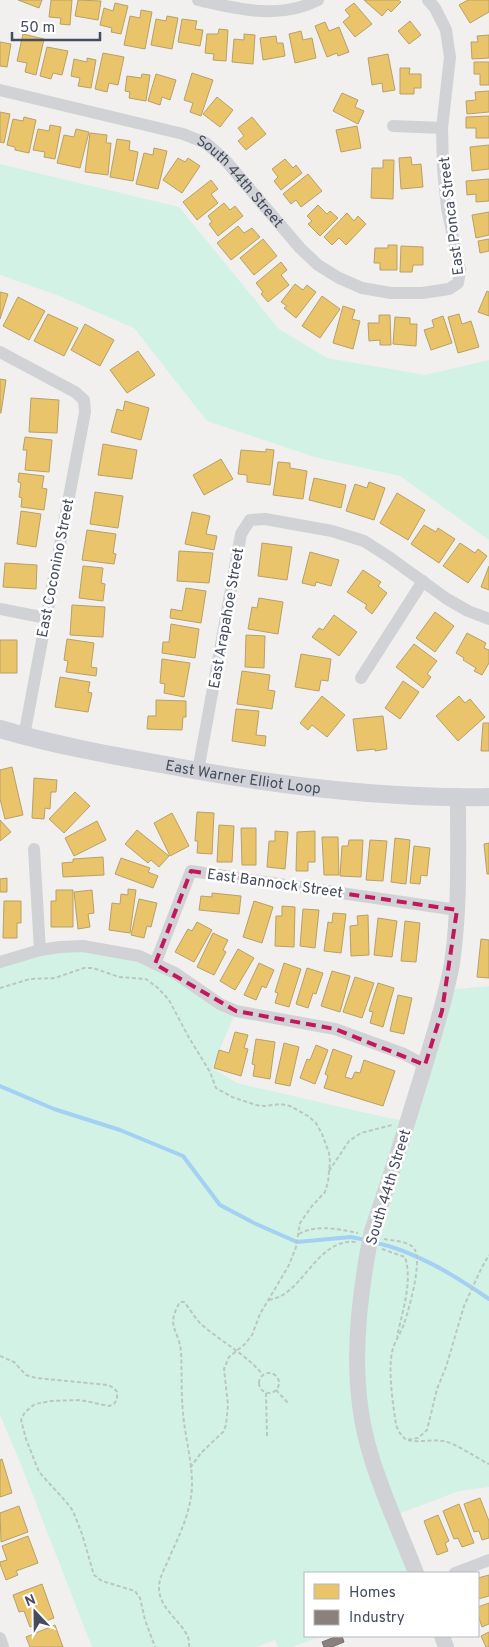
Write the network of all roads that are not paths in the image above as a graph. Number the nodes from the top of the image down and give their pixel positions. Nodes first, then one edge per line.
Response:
1 (198, 0) edge
2 (318, 0) edge
3 (428, 0) edge
4 (0, 90) edge
5 (393, 126) dead end
6 (442, 128) junction
7 (458, 283) joint
8 (0, 352) edge
9 (423, 581) junction
10 (0, 609) edge
11 (46, 618) junction
12 (489, 619) edge
13 (361, 678) dead end
14 (0, 729) edge
15 (24, 736) junction
16 (198, 771) junction
17 (458, 796) junction
18 (489, 797) edge
19 (34, 849) dead end
20 (457, 910) junction
21 (40, 950) junction
22 (0, 962) edge
23 (155, 964) junction
24 (425, 1065) junction
25 (489, 1560) edge
26 (416, 1572) edge
27 (458, 1572) edge
28 (0, 1638) edge
29 (3, 1647) edge

1 - 2 street
3 - 6 street, East Ponca Street
4 - 7 street, South 44th Street
5 - 6 street
6 - 7 street, East Ponca Street
8 - 11 street, East Coconino Street
9 - 12 street, East Arapahoe Street
9 - 13 street
9 - 16 street, East Arapahoe Street
10 - 11 street
11 - 15 street, East Coconino Street
14 - 15 main road, East Warner Elliot Loop
15 - 16 main road, East Warner Elliot Loop
16 - 17 main road, East Warner Elliot Loop
17 - 18 main road, East Warner Elliot Loop
17 - 20 street, South 44th Street
19 - 21 street
20 - 23 street, East Bannock Street
20 - 24 street, South 44th Street
21 - 22 street
21 - 23 street
23 - 24 street
24 - 26 street, South 44th Street, bridge
25 - 27 street
28 - 29 street

